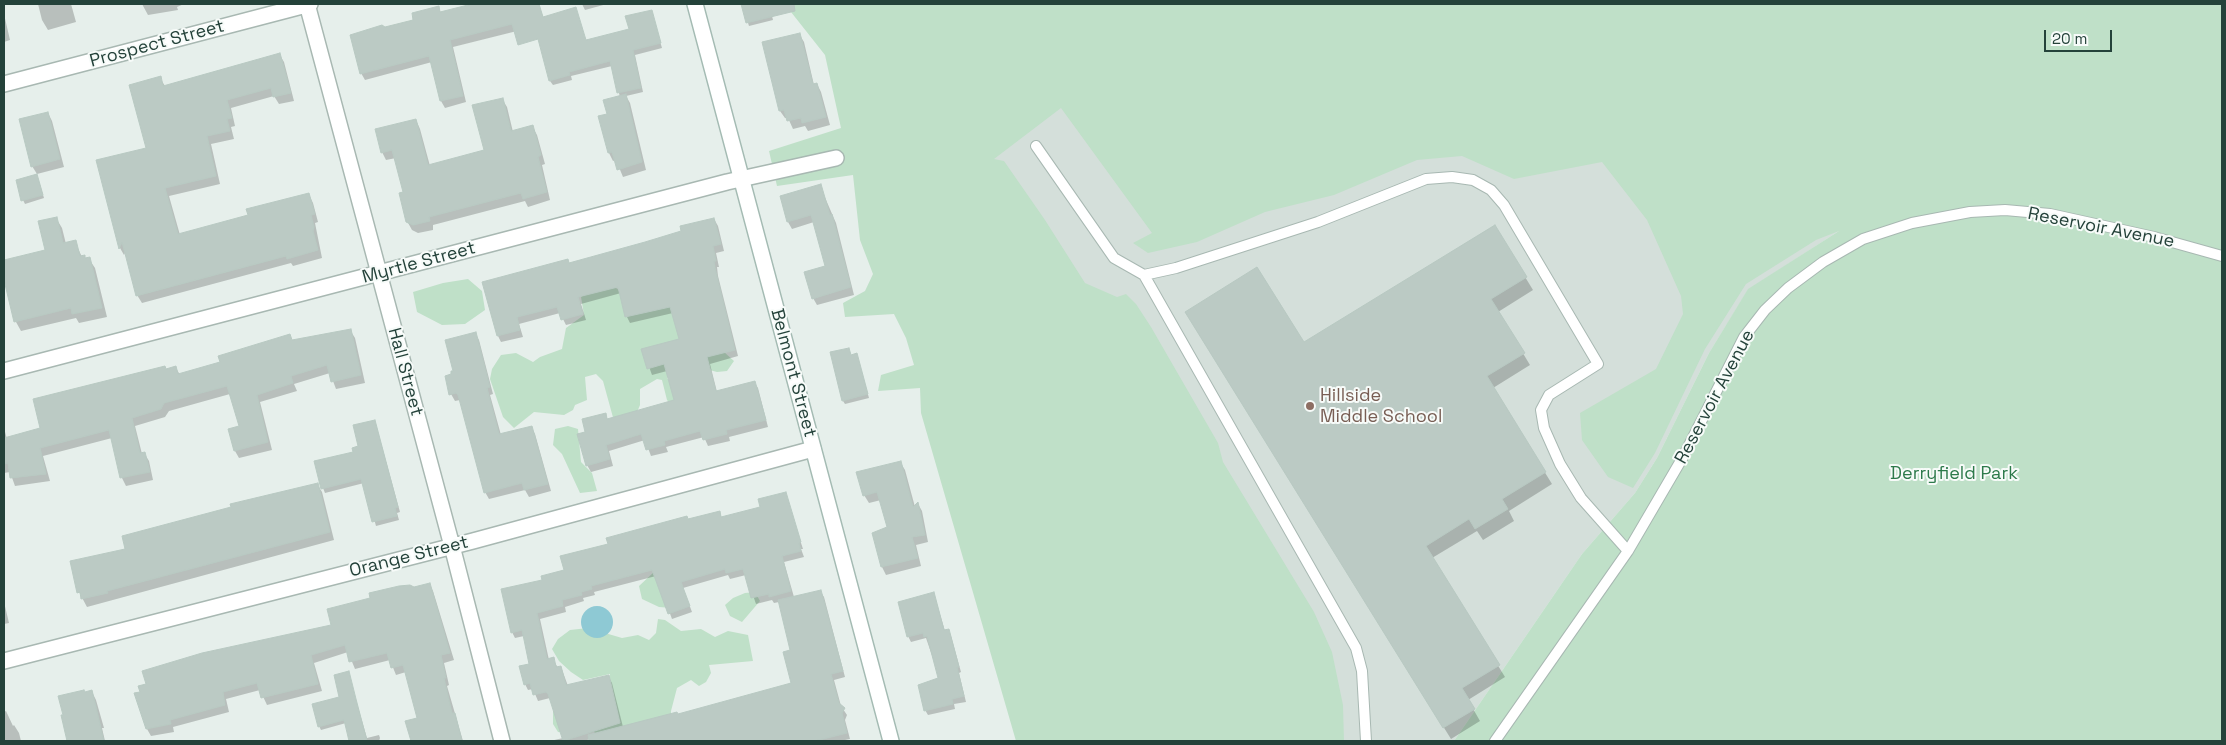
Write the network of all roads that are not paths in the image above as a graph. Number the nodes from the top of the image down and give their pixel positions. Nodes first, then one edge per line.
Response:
1 (308, 4) edge
2 (696, 4) edge
3 (4, 84) edge
4 (1036, 146) dead end
5 (836, 158) dead end
6 (742, 180) junction
7 (2222, 256) edge
8 (378, 274) junction
9 (1144, 275) junction
10 (4, 371) edge
11 (813, 449) junction
12 (452, 546) junction
13 (1628, 551) junction
14 (4, 661) edge
15 (502, 741) edge
16 (891, 741) edge
17 (1366, 741) edge
18 (1495, 741) edge

1 - 3 street, Prospect Street
1 - 8 street, Hall Street
2 - 6 street, Belmont Street
4 - 9 lane
5 - 6 street, Myrtle Street
6 - 8 street, Myrtle Street
6 - 11 street, Belmont Street
7 - 13 lane, Reservoir Avenue
8 - 10 street, Myrtle Street
8 - 12 street, Hall Street
9 - 13 lane
9 - 17 lane
11 - 12 street, Orange Street
11 - 16 street, Belmont Street
12 - 14 street, Orange Street
12 - 15 street, Hall Street
13 - 18 lane, Reservoir Avenue

